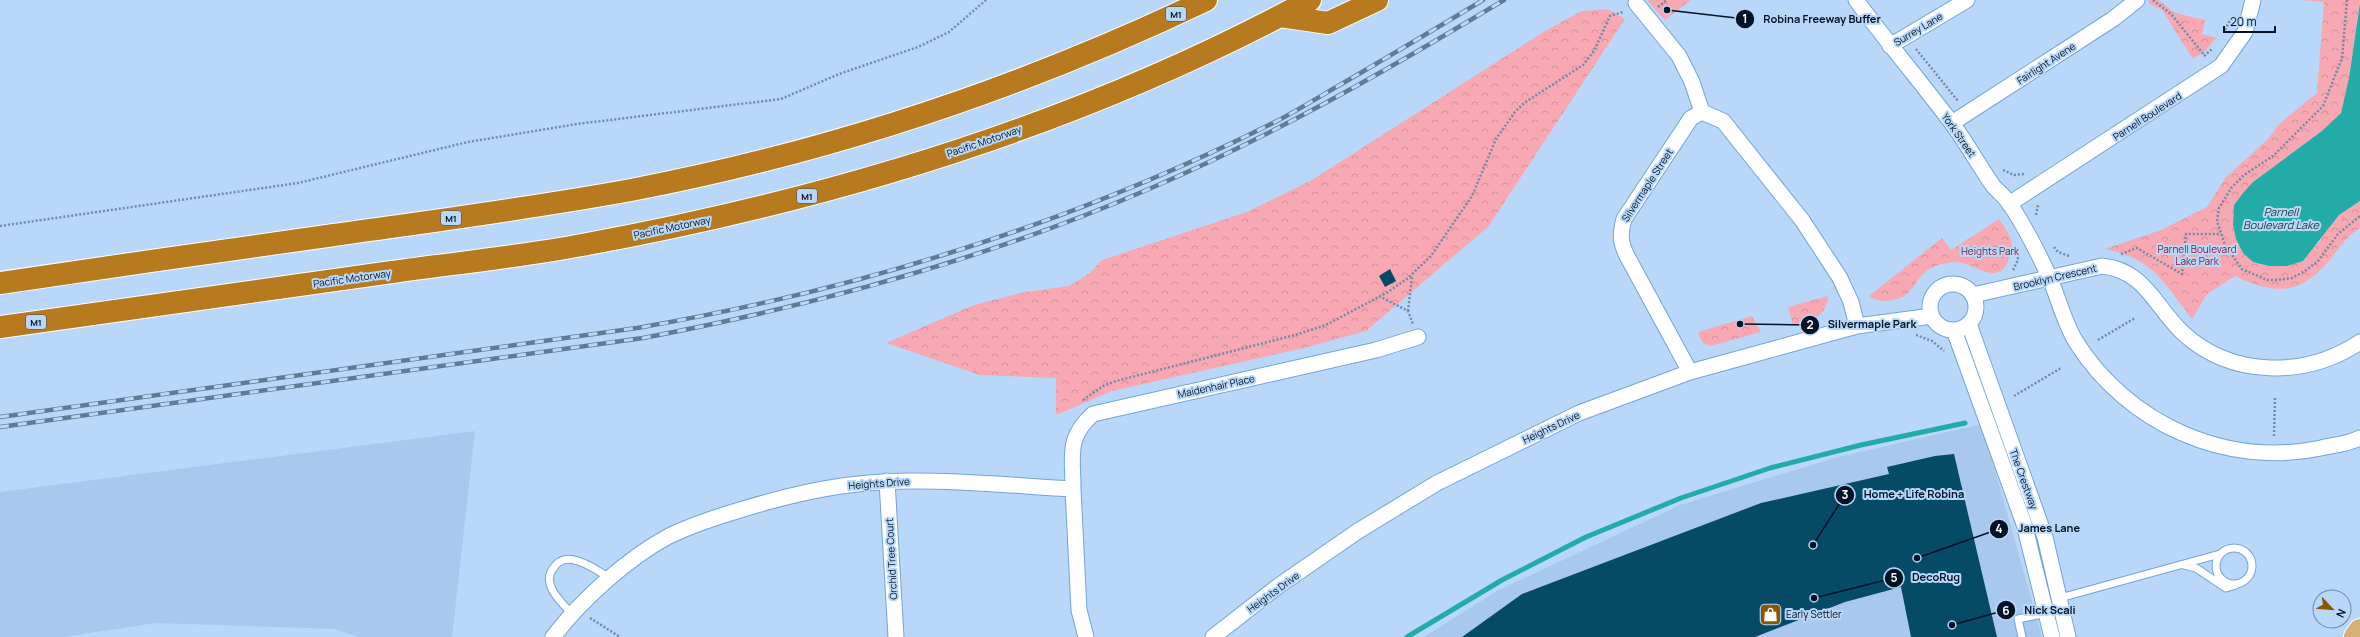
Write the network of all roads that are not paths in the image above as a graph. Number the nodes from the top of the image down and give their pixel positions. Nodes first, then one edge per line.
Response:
1 (1171, 0) edge
2 (1206, 0) edge
3 (1310, 0) edge
4 (1377, 0) edge
5 (1856, 0) edge
6 (1967, 0) edge
7 (2137, 0) edge
8 (2253, 0) edge
9 (1631, 8) road end
10 (1280, 16) junction
11 (1147, 28) junction
12 (1890, 46) junction
13 (1702, 112) junction
14 (1952, 124) junction
15 (2009, 204) junction
16 (2050, 278) junction
17 (0, 284) edge
18 (1973, 295) junction
19 (1932, 316) junction
20 (1969, 324) junction
21 (1857, 326) junction
22 (0, 327) edge
23 (1954, 330) junction
24 (1418, 337) road end
25 (2360, 342) edge
26 (1690, 372) junction
27 (2360, 438) edge
28 (887, 481) junction
29 (1073, 489) junction
30 (2220, 554) junction
31 (2183, 564) junction
32 (610, 578) junction
33 (2240, 583) junction
34 (2060, 598) junction
35 (577, 611) junction
36 (2047, 613) junction
37 (2360, 630) edge
38 (553, 637) edge
39 (562, 637) edge
40 (896, 637) edge
41 (1086, 637) edge
42 (1214, 637) edge
43 (2022, 637) edge
44 (2052, 637) edge
45 (2068, 637) edge
46 (2355, 637) edge

1 - 11 highway
2 - 11 highway, M1
3 - 10 highway, Pacific Motorway / M1
4 - 10 highway
5 - 12 street, York Street
6 - 12 street, Surrey Lane
7 - 14 street, Fairlight Avene
8 - 15 street, Parnell Boulevard
9 - 13 street
10 - 22 highway, Pacific Motorway / M1
11 - 17 highway, M1
12 - 14 street, York Street
13 - 21 street
13 - 26 street, Silvermaple Street
14 - 15 street, York Street
15 - 16 street, York Street
16 - 18 street, Brooklyn Crescent
16 - 25 street, Brooklyn Crescent
16 - 27 street, York Street
18 - 19 street
18 - 20 street
19 - 21 street, Heights Drive
19 - 23 street
20 - 23 street
20 - 34 street, The Crestway
21 - 26 street, Heights Drive
23 - 36 street, The Crestway
24 - 29 street, Maidenhair Place
26 - 42 street, Heights Drive
28 - 29 street, Heights Drive
28 - 32 street, Heights Drive
28 - 40 street, Orchid Tree Court
29 - 41 street
30 - 31 lane
30 - 33 lane
30 - 33 lane
31 - 33 lane
31 - 34 lane
32 - 35 street, Heights Drive
32 - 35 lane
34 - 45 street, The Crestway
35 - 38 street, Heights Drive
35 - 39 street, Heights Drive
36 - 43 lane
36 - 44 street, The Crestway
37 - 46 main road

